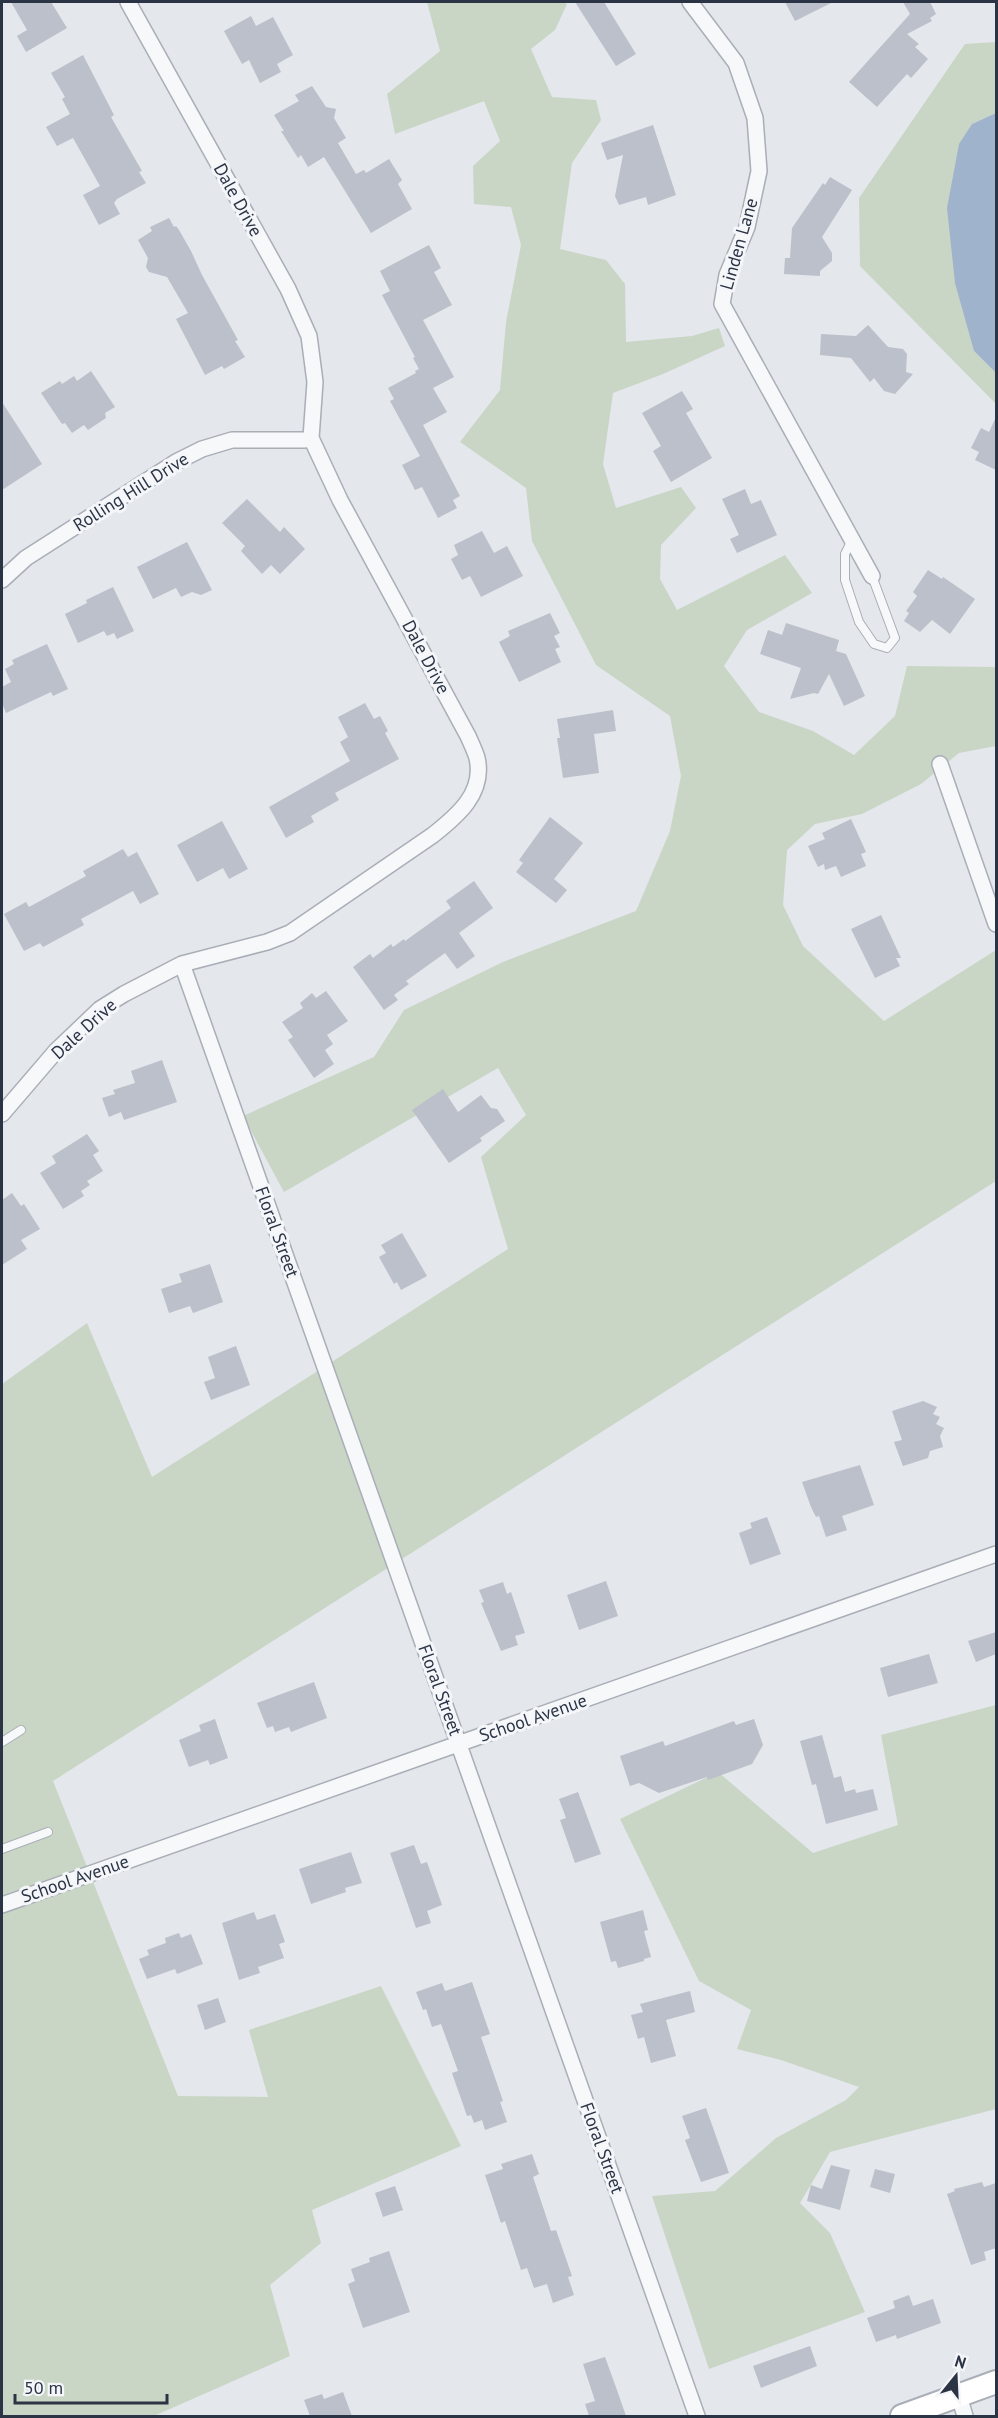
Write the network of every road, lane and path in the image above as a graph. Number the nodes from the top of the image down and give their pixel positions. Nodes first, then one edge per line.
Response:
1 (128, 2) edge
2 (690, 2) edge
3 (311, 438) junction
4 (852, 540) junction
5 (872, 576) joint
6 (2, 580) edge
7 (940, 764) dead end
8 (996, 924) edge
9 (182, 964) junction
10 (2, 1114) edge
11 (996, 1554) edge
12 (21, 1730) dead end
13 (2, 1743) edge
14 (459, 1744) junction
15 (48, 1832) dead end
16 (2, 1849) edge
17 (2, 1905) edge
18 (996, 2382) edge
19 (962, 2406) edge
20 (697, 2416) edge
21 (902, 2416) edge

1 - 3 street, Dale Drive
2 - 4 street, Linden Lane
3 - 6 street, Rolling Hill Drive
3 - 9 street, Dale Drive
4 - 5 street, Linden Lane
4 - 5 lane
7 - 8 street
9 - 10 street, Dale Drive
9 - 14 street, Floral Street
11 - 14 street, School Avenue
12 - 13 lane
14 - 17 street, School Avenue
14 - 20 street, Floral Street
15 - 16 lane
18 - 19 street
19 - 21 street

